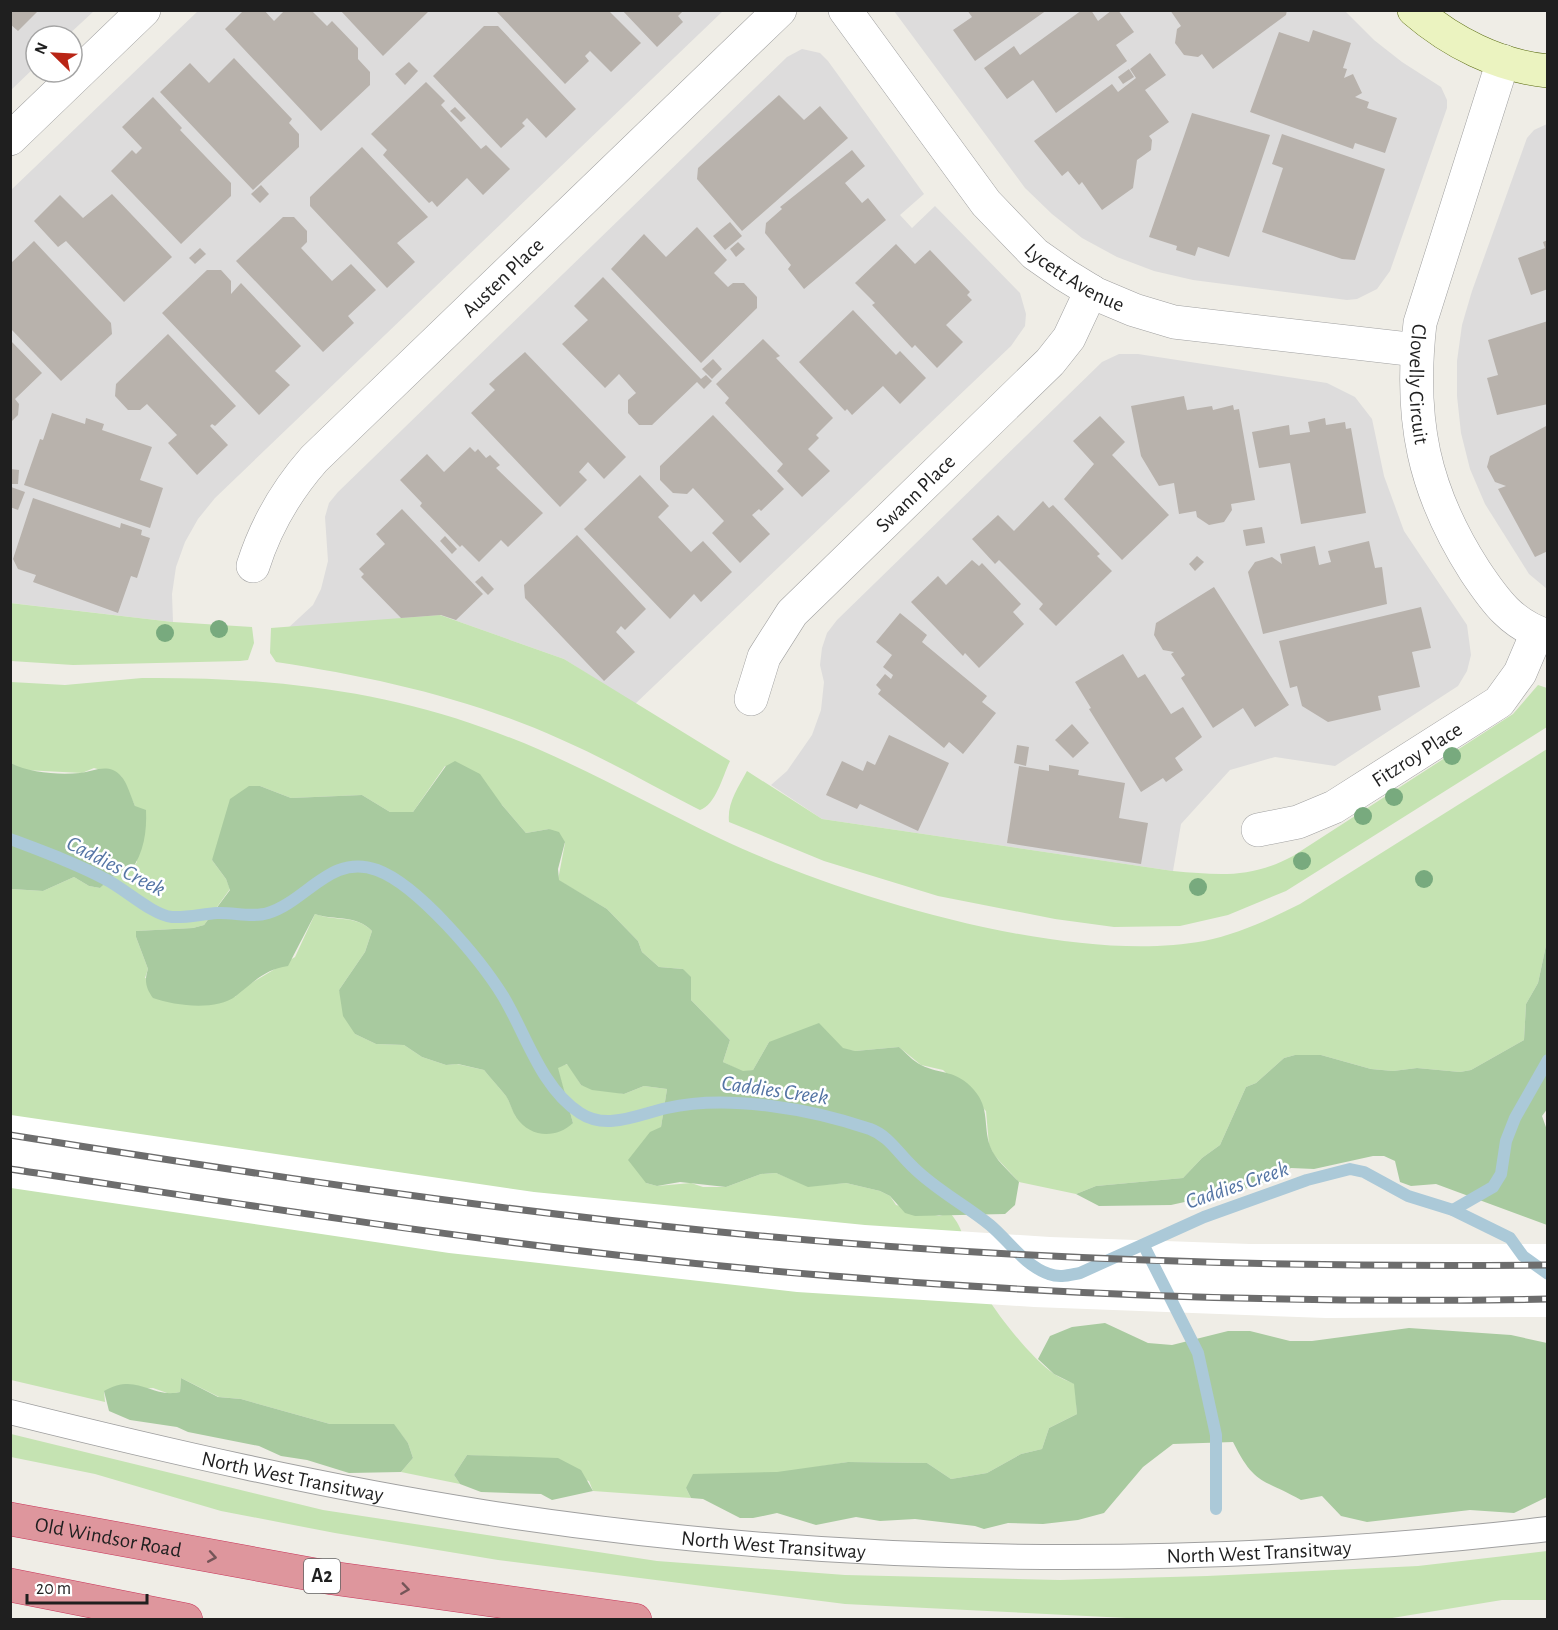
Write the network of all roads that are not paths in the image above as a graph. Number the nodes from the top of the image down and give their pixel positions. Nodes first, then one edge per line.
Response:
1 (144, 10) edge
2 (780, 10) edge
3 (845, 10) edge
4 (1414, 10) edge
5 (1503, 61) junction
6 (1548, 71) edge
7 (10, 139) edge
8 (1091, 291) junction
9 (1417, 350) junction
10 (253, 566) dead end
11 (1542, 634) edge
12 (751, 699) dead end
13 (1258, 830) dead end
14 (10, 1412) edge
15 (10, 1519) edge
16 (1548, 1529) edge
17 (10, 1585) edge
18 (186, 1620) edge
19 (635, 1620) edge

1 - 7 street
2 - 10 street, Austen Place
3 - 8 street, Lycett Avenue
4 - 5 street
5 - 6 street
5 - 9 street, Clovelly Circuit
8 - 9 street, Lycett Avenue
8 - 12 street, Swann Place
9 - 11 street, Clovelly Circuit
11 - 13 street, Fitzroy Place
14 - 16 lane, North West Transitway
15 -> 19 highway, Old Windsor Road / A2
17 - 18 highway

